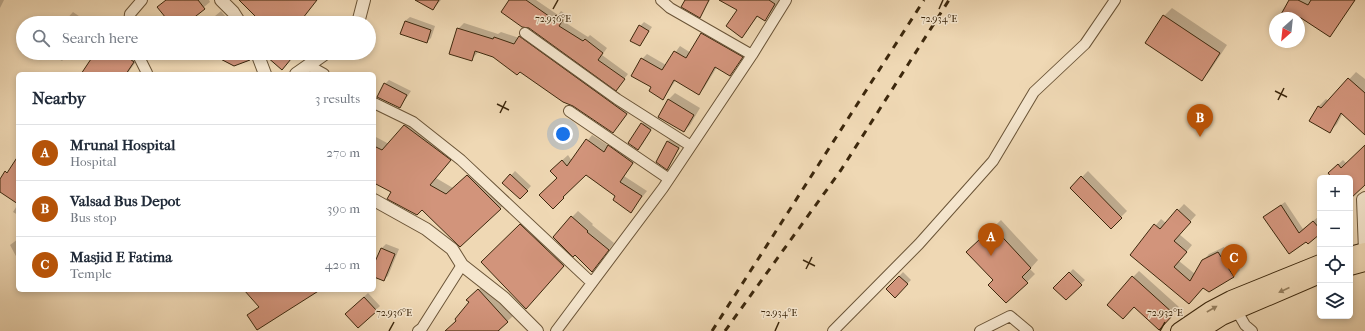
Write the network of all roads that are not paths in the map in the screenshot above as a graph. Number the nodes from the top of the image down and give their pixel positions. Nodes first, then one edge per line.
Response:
1 (142, 0) edge
2 (221, 0) edge
3 (364, 0) edge
4 (660, 0) edge
5 (786, 0) edge
6 (1115, 0) edge
7 (130, 16) edge
8 (236, 16) edge
9 (360, 16) edge
10 (525, 33) dead end
11 (752, 55) junction
12 (139, 60) edge
13 (260, 60) edge
14 (318, 60) edge
15 (308, 65) junction
16 (145, 72) edge
17 (264, 72) edge
18 (299, 72) edge
19 (320, 72) edge
20 (376, 103) edge
21 (569, 111) dead end
22 (691, 146) junction
23 (669, 179) junction
24 (1365, 197) edge
25 (376, 201) edge
26 (1361, 255) edge
27 (1353, 263) edge
28 (1317, 264) edge
29 (462, 265) junction
30 (1317, 276) edge
31 (592, 283) junction
32 (1233, 305) junction
33 (1195, 329) edge
34 (418, 331) edge
35 (537, 331) edge
36 (556, 331) edge
37 (833, 331) edge
38 (980, 331) edge
39 (1028, 331) edge
40 (1252, 331) edge

1 - 7 street
2 - 8 street
3 - 9 street
4 - 11 street
5 - 11 street
6 - 37 street
10 - 22 street
11 - 22 street
12 - 16 street
13 - 17 street
14 - 15 street
15 - 18 street
15 - 19 street
20 - 31 street
21 - 23 street
22 - 23 street
23 - 31 street
24 - 26 street
25 - 29 street
26 - 27 main road
28 - 32 main road
29 - 34 street
29 - 35 street
30 -> 32 main road
31 - 36 street
32 - 33 main road
32 - 40 street
38 - 39 street

